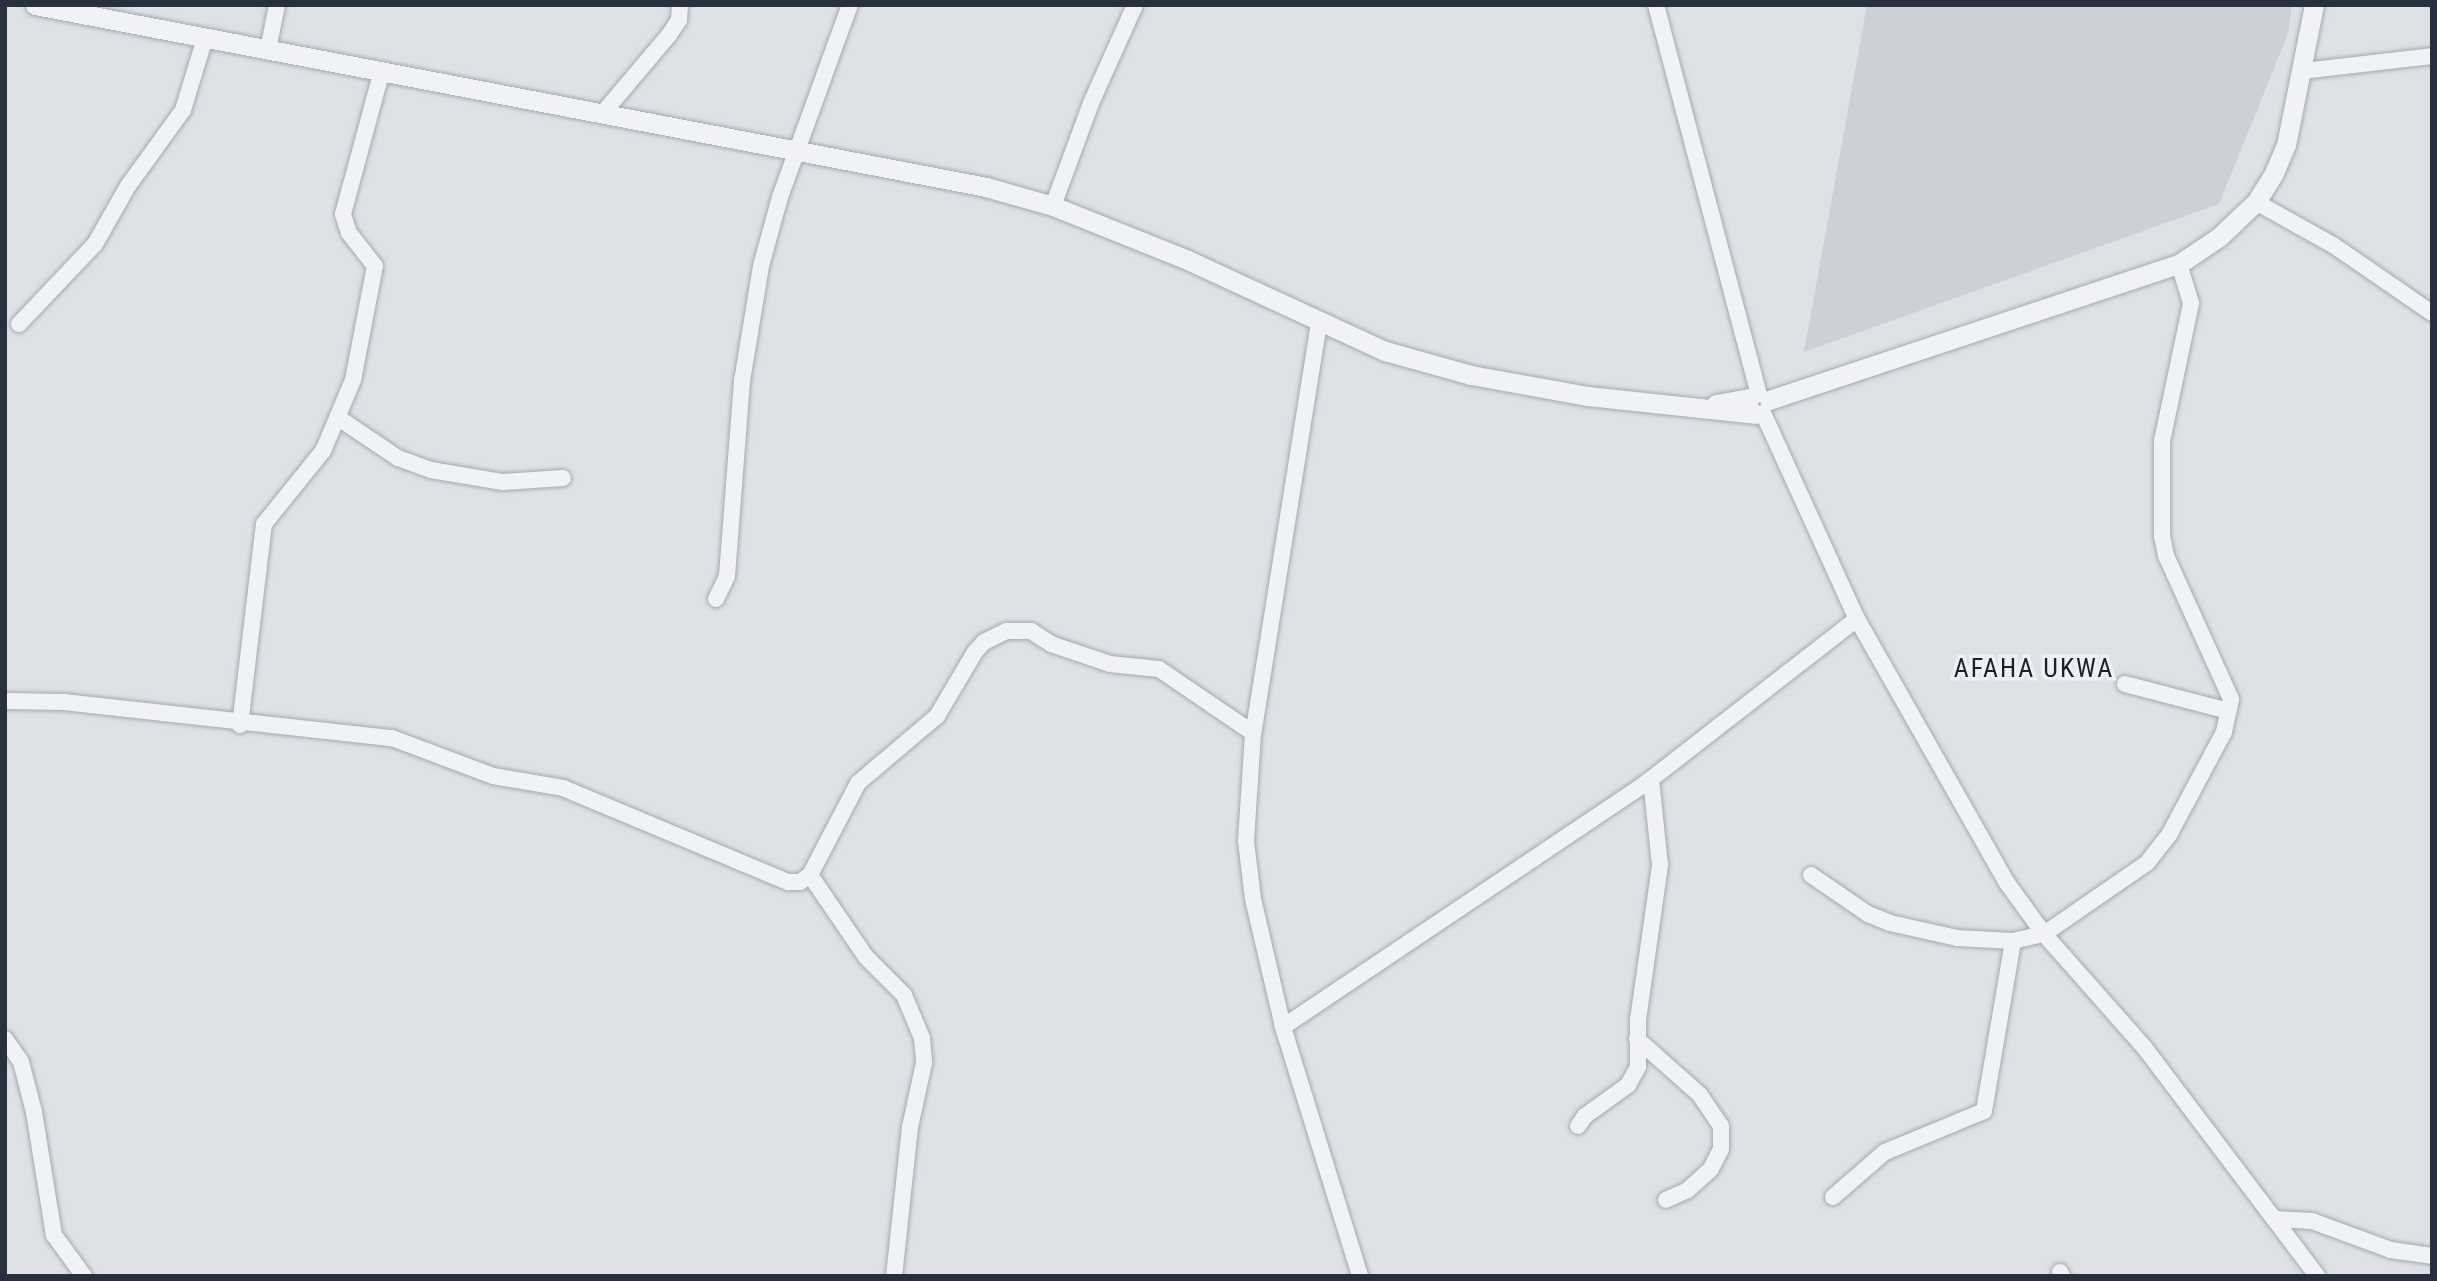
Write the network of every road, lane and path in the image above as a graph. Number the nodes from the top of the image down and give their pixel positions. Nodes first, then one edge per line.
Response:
1 (35, 5) edge
2 (277, 5) edge
3 (680, 5) edge
4 (850, 5) edge
5 (1135, 5) edge
6 (1656, 5) edge
7 (2314, 5) edge
8 (205, 38) junction
9 (268, 50) junction
10 (2432, 56) edge
11 (382, 70) junction
12 (2303, 71) junction
13 (603, 113) junction
14 (799, 148) junction
15 (2256, 202) junction
16 (1052, 206) junction
17 (2179, 264) junction
18 (2432, 313) edge
19 (1319, 323) junction
20 (19, 324) dead end
21 (1759, 404) junction
22 (340, 419) junction
23 (564, 478) dead end
24 (716, 599) dead end
25 (1857, 619) junction
26 (2125, 684) dead end
27 (5, 701) edge
28 (2229, 711) junction
29 (240, 725) junction
30 (1253, 733) junction
31 (1651, 779) junction
32 (810, 875) junction
33 (1811, 875) dead end
34 (2044, 934) junction
35 (2013, 941) junction
36 (1283, 1027) junction
37 (5, 1039) edge
38 (1637, 1040) junction
39 (1578, 1126) dead end
40 (1833, 1197) dead end
41 (1666, 1200) dead end
42 (2275, 1219) junction
43 (2432, 1256) edge
44 (84, 1276) edge
45 (894, 1276) edge
46 (1360, 1276) edge
47 (2317, 1276) edge

1 - 8 street
2 - 9 street
3 - 13 street
4 - 14 street
5 - 16 street
6 - 21 street
7 - 12 street
8 - 9 street
8 - 20 street
9 - 11 street
10 - 12 street
11 - 13 street
11 - 22 street
12 - 15 street
13 - 14 street
14 - 16 street
14 - 24 street
15 - 17 street
15 - 18 street
16 - 19 street
17 - 21 street
17 - 28 street
19 - 21 street
19 - 30 street
21 - 25 street
22 - 23 street
22 - 29 street
25 - 31 street
25 - 34 street
26 - 28 street
27 - 29 street
28 - 34 street
29 - 32 street
30 - 32 street
30 - 36 street
31 - 36 street
31 - 38 street
32 - 45 street
33 - 35 street
34 - 35 street
34 - 42 street
35 - 40 street
36 - 46 street
37 - 44 street
38 - 39 street
38 - 41 street
42 - 43 street
42 - 47 street

